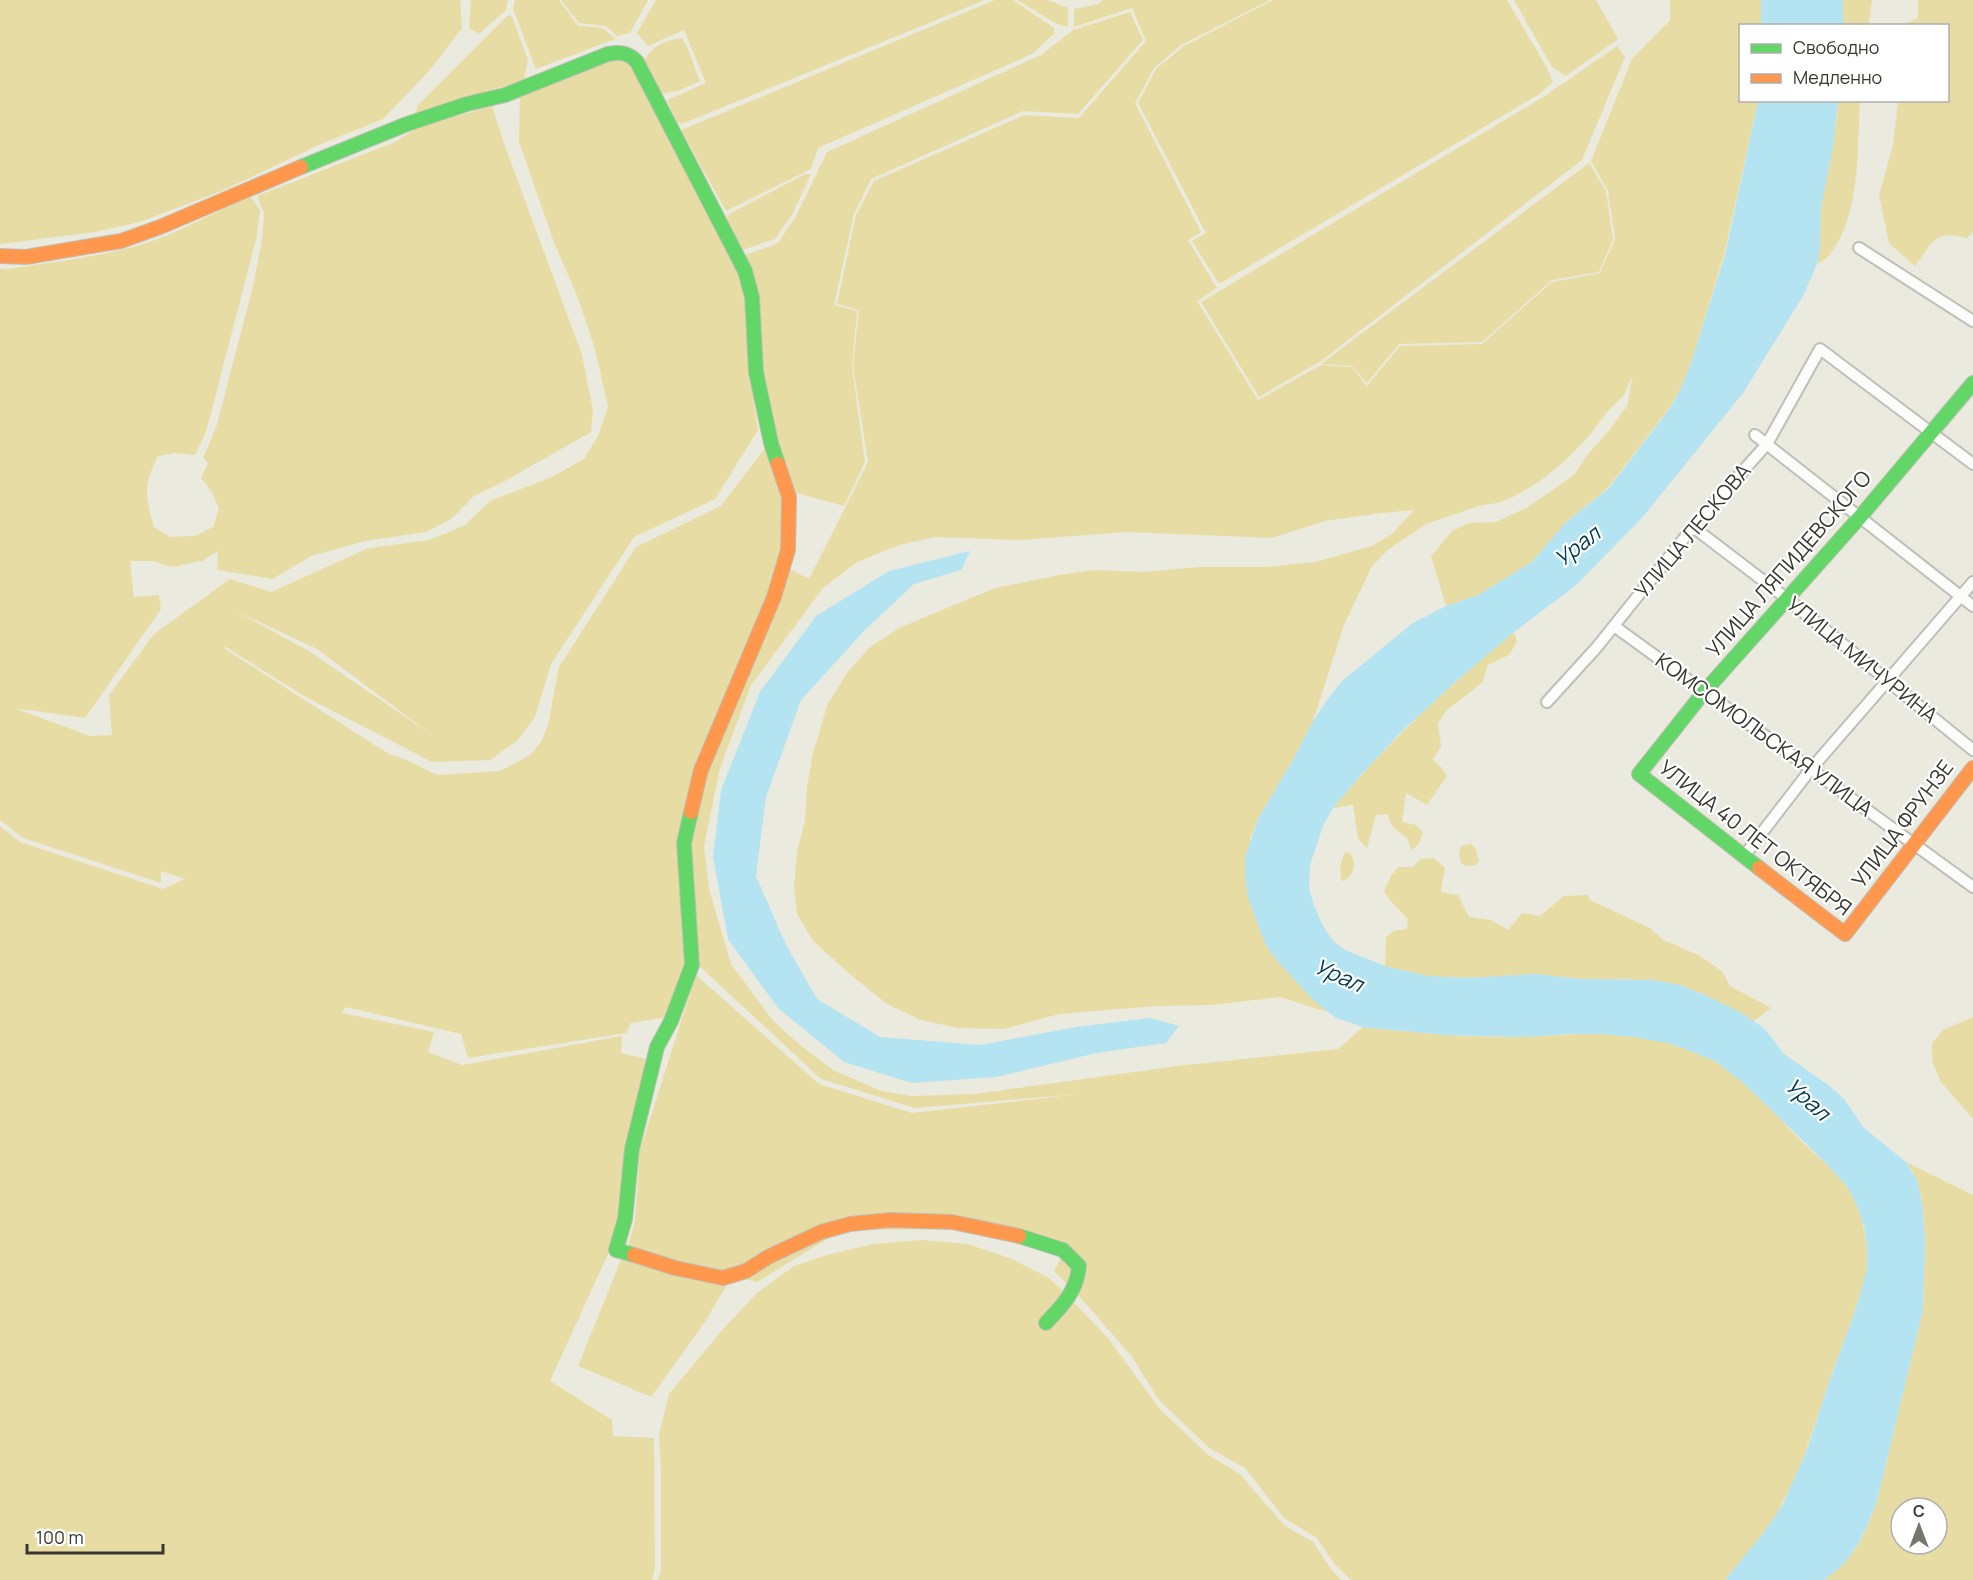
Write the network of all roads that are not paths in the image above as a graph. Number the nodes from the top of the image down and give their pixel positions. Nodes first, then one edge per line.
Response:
1 (1859, 248) dead end
2 (0, 256) edge
3 (1973, 321) edge
4 (1973, 383) edge
5 (1931, 434) junction
6 (1755, 435) dead end
7 (1767, 444) junction
8 (1973, 464) edge
9 (1860, 516) junction
10 (1693, 527) junction
11 (1973, 582) edge
12 (1961, 597) junction
13 (1786, 598) junction
14 (1973, 606) edge
15 (1614, 626) junction
16 (1888, 680) junction
17 (1704, 692) junction
18 (1547, 702) dead end
19 (1973, 750) edge
20 (1973, 768) edge
21 (1811, 769) junction
22 (1638, 774) joint
23 (1915, 844) junction
24 (1744, 856) junction
25 (1973, 887) edge
26 (1845, 934) joint
27 (1046, 1323) dead end

1 - 3 street
2 - 27 street
4 - 5 street, УЛИЦА ЛЯПИДЕВСКОГО
5 - 7 street, УЛИЦА ЛЕСКОВА
5 - 8 street
5 - 9 street, УЛИЦА ЛЯПИДЕВСКОГО
6 - 7 street
7 - 9 street
7 - 10 street, УЛИЦА ЛЕСКОВА
9 - 12 street
9 - 13 street, УЛИЦА ЛЯПИДЕВСКОГО
10 - 13 street, УЛИЦА МИЧУРИНА
10 - 15 street, УЛИЦА ЛЕСКОВА
11 - 12 street
12 - 14 street
12 - 16 street
13 - 16 street, УЛИЦА МИЧУРИНА
13 - 17 street, УЛИЦА ЛЯПИДЕВСКОГО
15 - 17 street, КОМСОМОЛЬСКАЯ УЛИЦА
15 - 18 street, УЛИЦА ЛЕСКОВА
16 - 19 street, УЛИЦА МИЧУРИНА
16 - 21 street
17 - 21 street, КОМСОМОЛЬСКАЯ УЛИЦА
17 - 22 street, УЛИЦА ЛЯПИДЕВСКОГО
20 - 23 street, УЛИЦА ФРУНЗЕ
21 - 23 street, КОМСОМОЛЬСКАЯ УЛИЦА
21 - 24 street
22 - 24 street, УЛИЦА 40 ЛЕТ ОКТЯБРЯ
23 - 25 street, КОМСОМОЛЬСКАЯ УЛИЦА
23 - 26 street, УЛИЦА ФРУНЗЕ
24 - 26 street, УЛИЦА 40 ЛЕТ ОКТЯБРЯ

